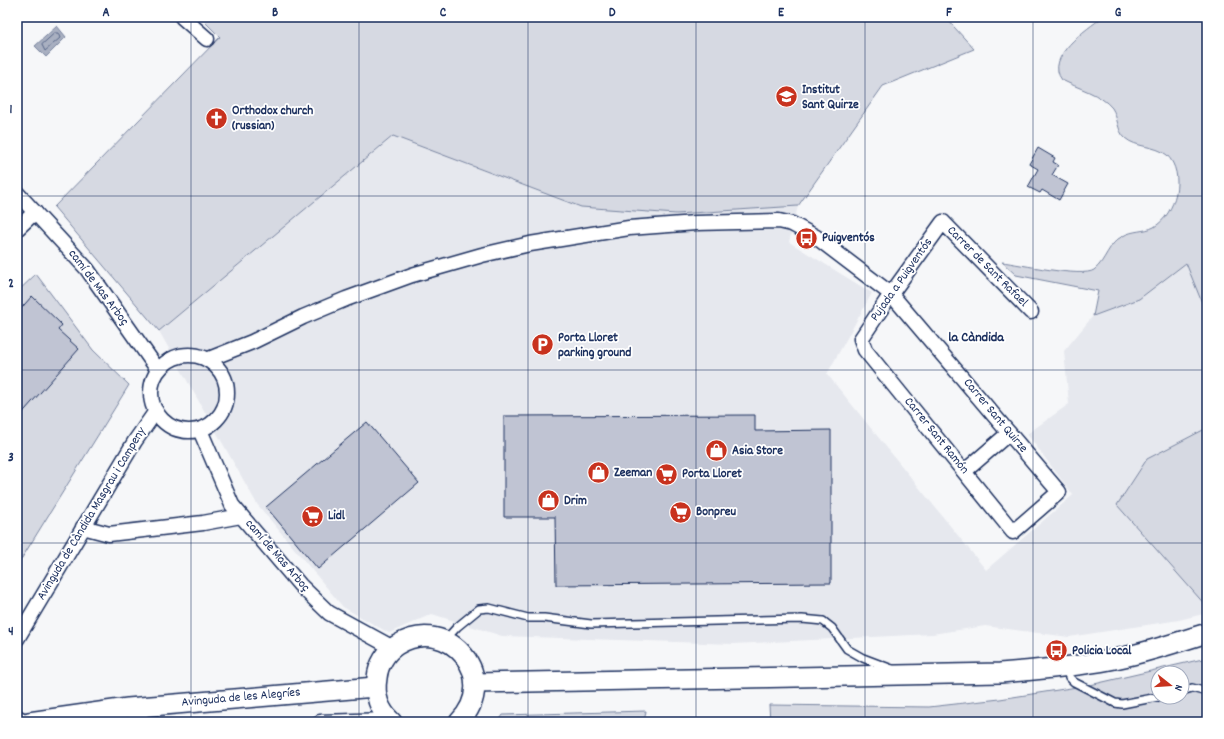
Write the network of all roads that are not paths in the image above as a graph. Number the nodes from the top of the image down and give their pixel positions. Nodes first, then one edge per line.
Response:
1 (182, 17) edge
2 (207, 39) dead end
3 (17, 193) edge
4 (35, 212) junction
5 (943, 222) joint
6 (17, 229) edge
7 (891, 294) junction
8 (1031, 312) dead end
9 (861, 339) joint
10 (209, 359) junction
11 (158, 370) junction
12 (156, 411) junction
13 (200, 430) junction
14 (1009, 433) junction
15 (965, 471) junction
16 (241, 516) junction
17 (83, 527) junction
18 (1013, 532) joint
19 (1207, 632) edge
20 (17, 639) edge
21 (445, 640) junction
22 (393, 648) junction
23 (1065, 667) junction
24 (907, 675) junction
25 (475, 683) junction
26 (375, 687) junction
27 (1190, 689) edge
28 (1207, 692) edge
29 (1150, 699) edge
30 (128, 708) junction
31 (17, 717) edge
32 (390, 721) edge
33 (26, 722) edge
34 (29, 722) edge
35 (143, 722) edge
36 (320, 722) edge
37 (459, 722) edge

1 - 2 street
3 - 4 street, camí de Mas Arboç
4 - 6 street
4 - 11 street, camí de Mas Arboç
5 - 7 street, Pujada a Puigventós
5 - 8 street, Carrer de Sant Rafael
7 - 9 street, Pujada a Puigventós
7 - 10 street
7 - 14 street, Carrer Sant Quirze
9 - 15 street, Carrer Sant Ramón
10 - 11 street
10 - 13 street
11 - 12 street
12 - 13 street
12 - 17 street, Avinguda de Càndida Masgrau i Campeny
13 - 16 street, camí de Mas Arboç
14 - 15 street
14 - 18 street, Carrer Sant Quirze
15 - 18 street, Carrer Sant Ramón
16 - 17 street
16 - 22 street, camí de Mas Arboç
17 - 20 street, Avinguda de Càndida Masgrau i Campeny
19 - 23 main road
21 - 22 main road
21 - 24 lane
21 - 25 main road
22 - 26 main road
23 - 24 main road
23 - 29 lane
24 - 25 main road
25 - 37 main road
26 - 30 main road, Avinguda de les Alegríes
26 - 32 main road
27 - 28 lane
30 - 34 main road, Avinguda de les Alegríes
30 - 35 street
31 - 33 street
32 - 36 street

